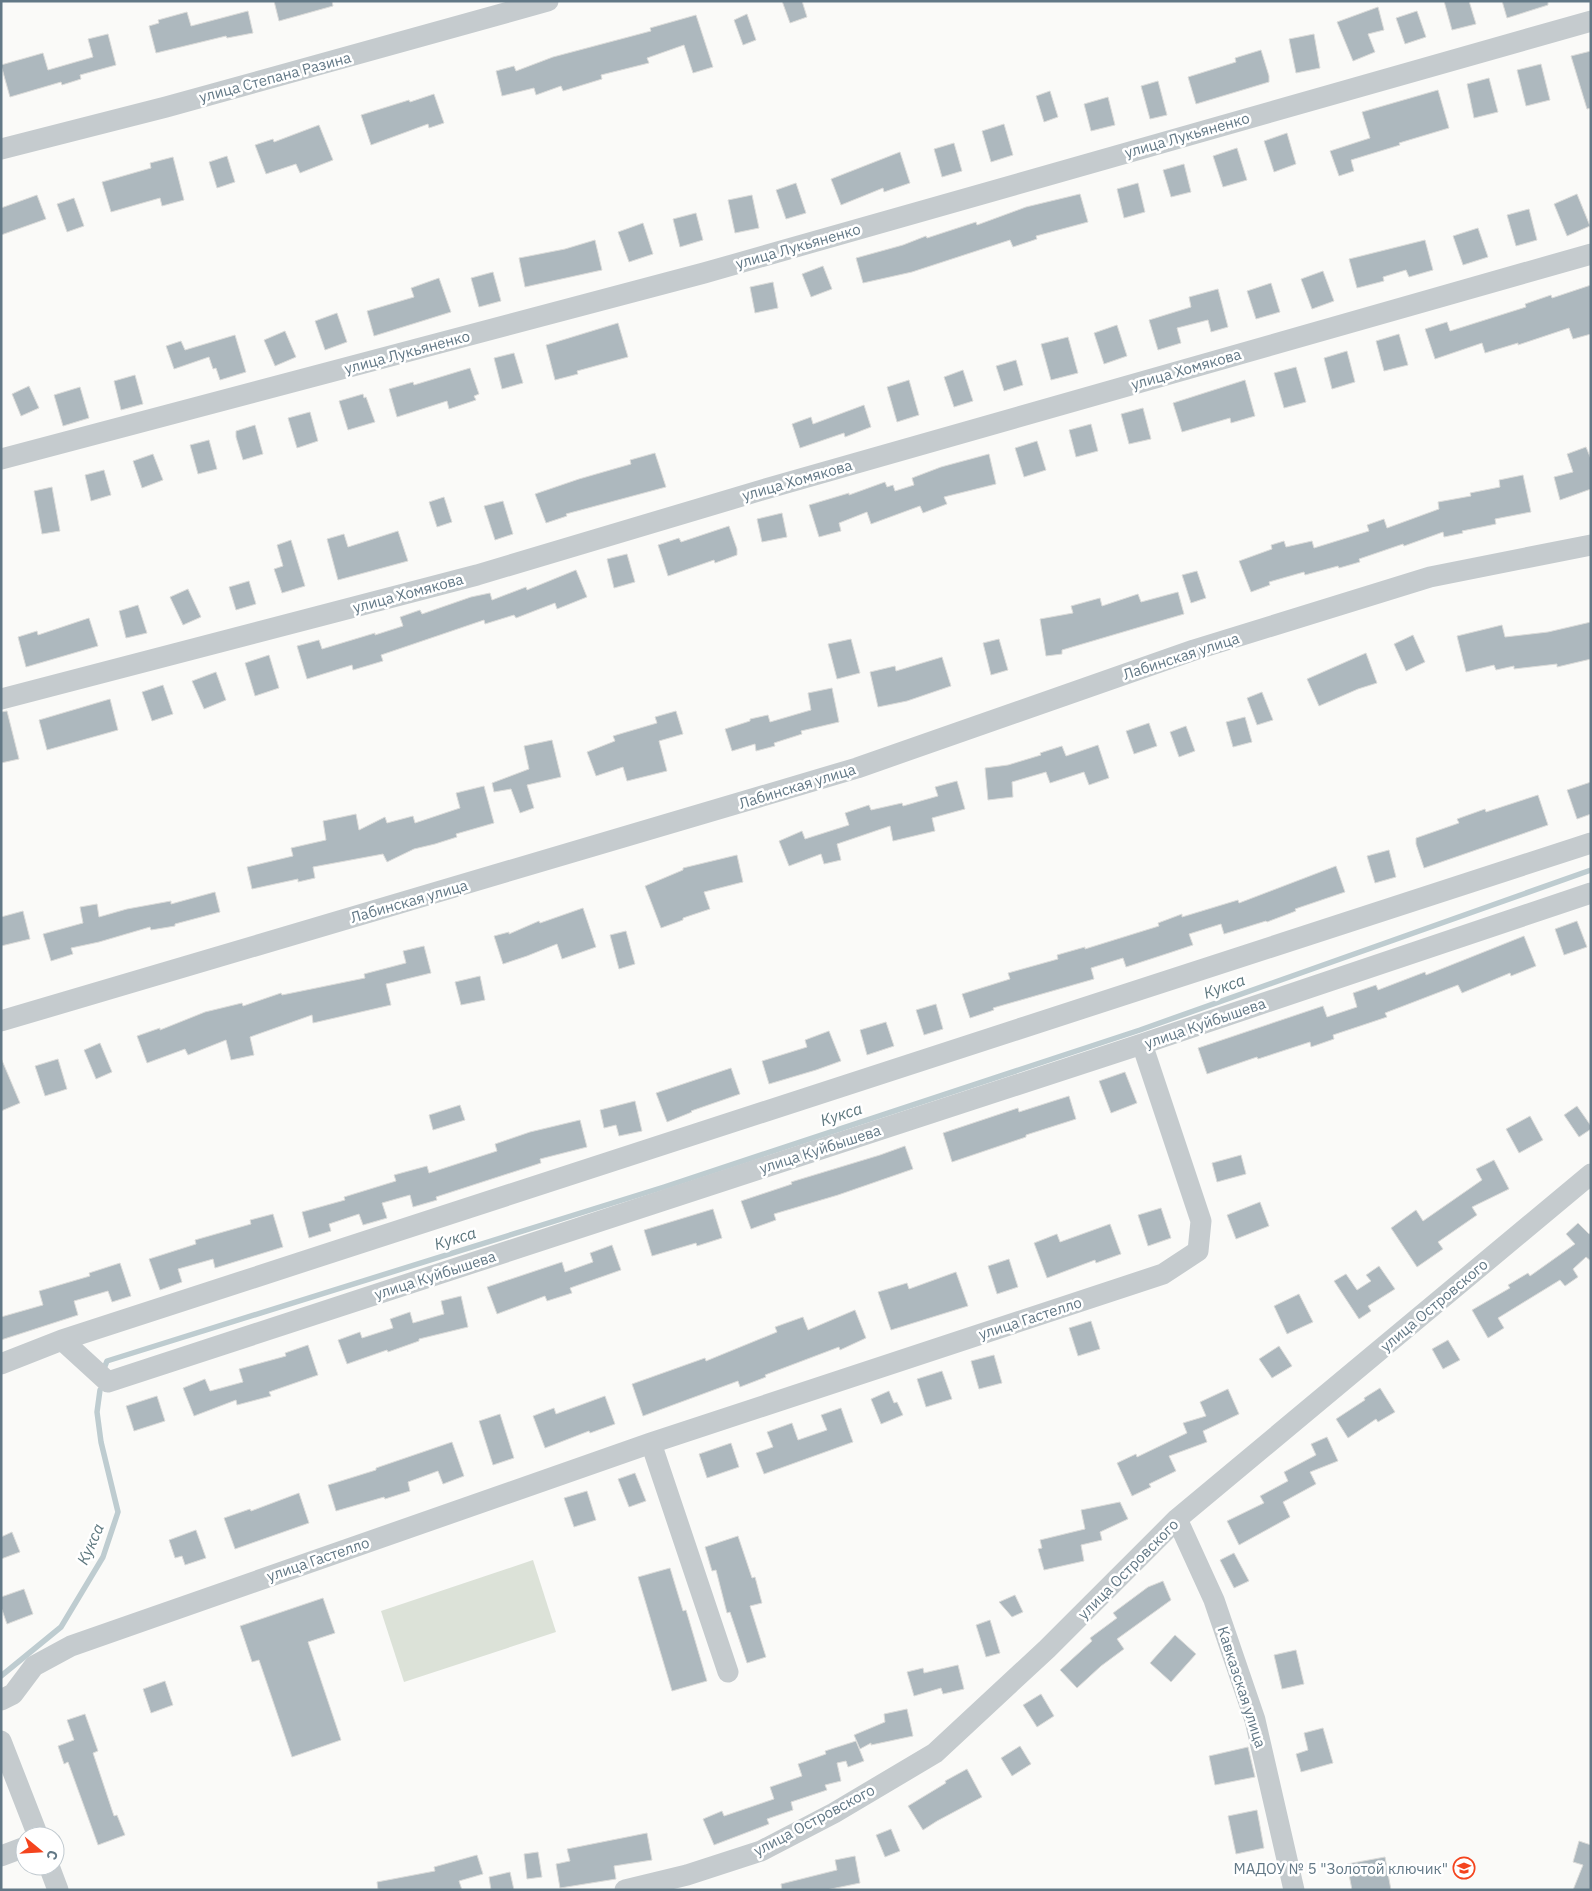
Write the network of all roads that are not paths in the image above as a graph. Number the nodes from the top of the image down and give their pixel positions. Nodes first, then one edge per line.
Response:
1 (548, 1) edge
2 (1591, 21) edge
3 (1, 149) edge
4 (1591, 254) edge
5 (1, 459) edge
6 (1591, 545) edge
7 (1, 699) edge
8 (1591, 843) edge
9 (1591, 893) edge
10 (1, 1021) edge
11 (1142, 1044) junction
12 (1591, 1174) edge
13 (62, 1340) junction
14 (1, 1364) edge
15 (651, 1443) junction
16 (1177, 1519) junction
17 (728, 1672) dead end
18 (1, 1700) edge
19 (1, 1742) edge
20 (34, 1826) edge
21 (15, 1851) edge
22 (1, 1856) edge
23 (53, 1876) edge
24 (58, 1890) edge
25 (624, 1890) edge
26 (1294, 1890) edge

1 - 3 street, улица Степана Разина
2 - 5 street, улица Лукьяненко
4 - 7 street, улица Хомякова
6 - 10 street, Лабинская улица
8 - 13 street
9 - 11 street, улица Куйбышева
11 - 13 street, улица Куйбышева
11 - 15 street, улица Гастелло
12 - 16 street, улица Островского
13 - 14 street
15 - 17 street
15 - 18 street, улица Гастелло
16 - 25 street, улица Островского
16 - 26 street, Кавказская улица
19 - 20 street
21 - 22 street
23 - 24 street

